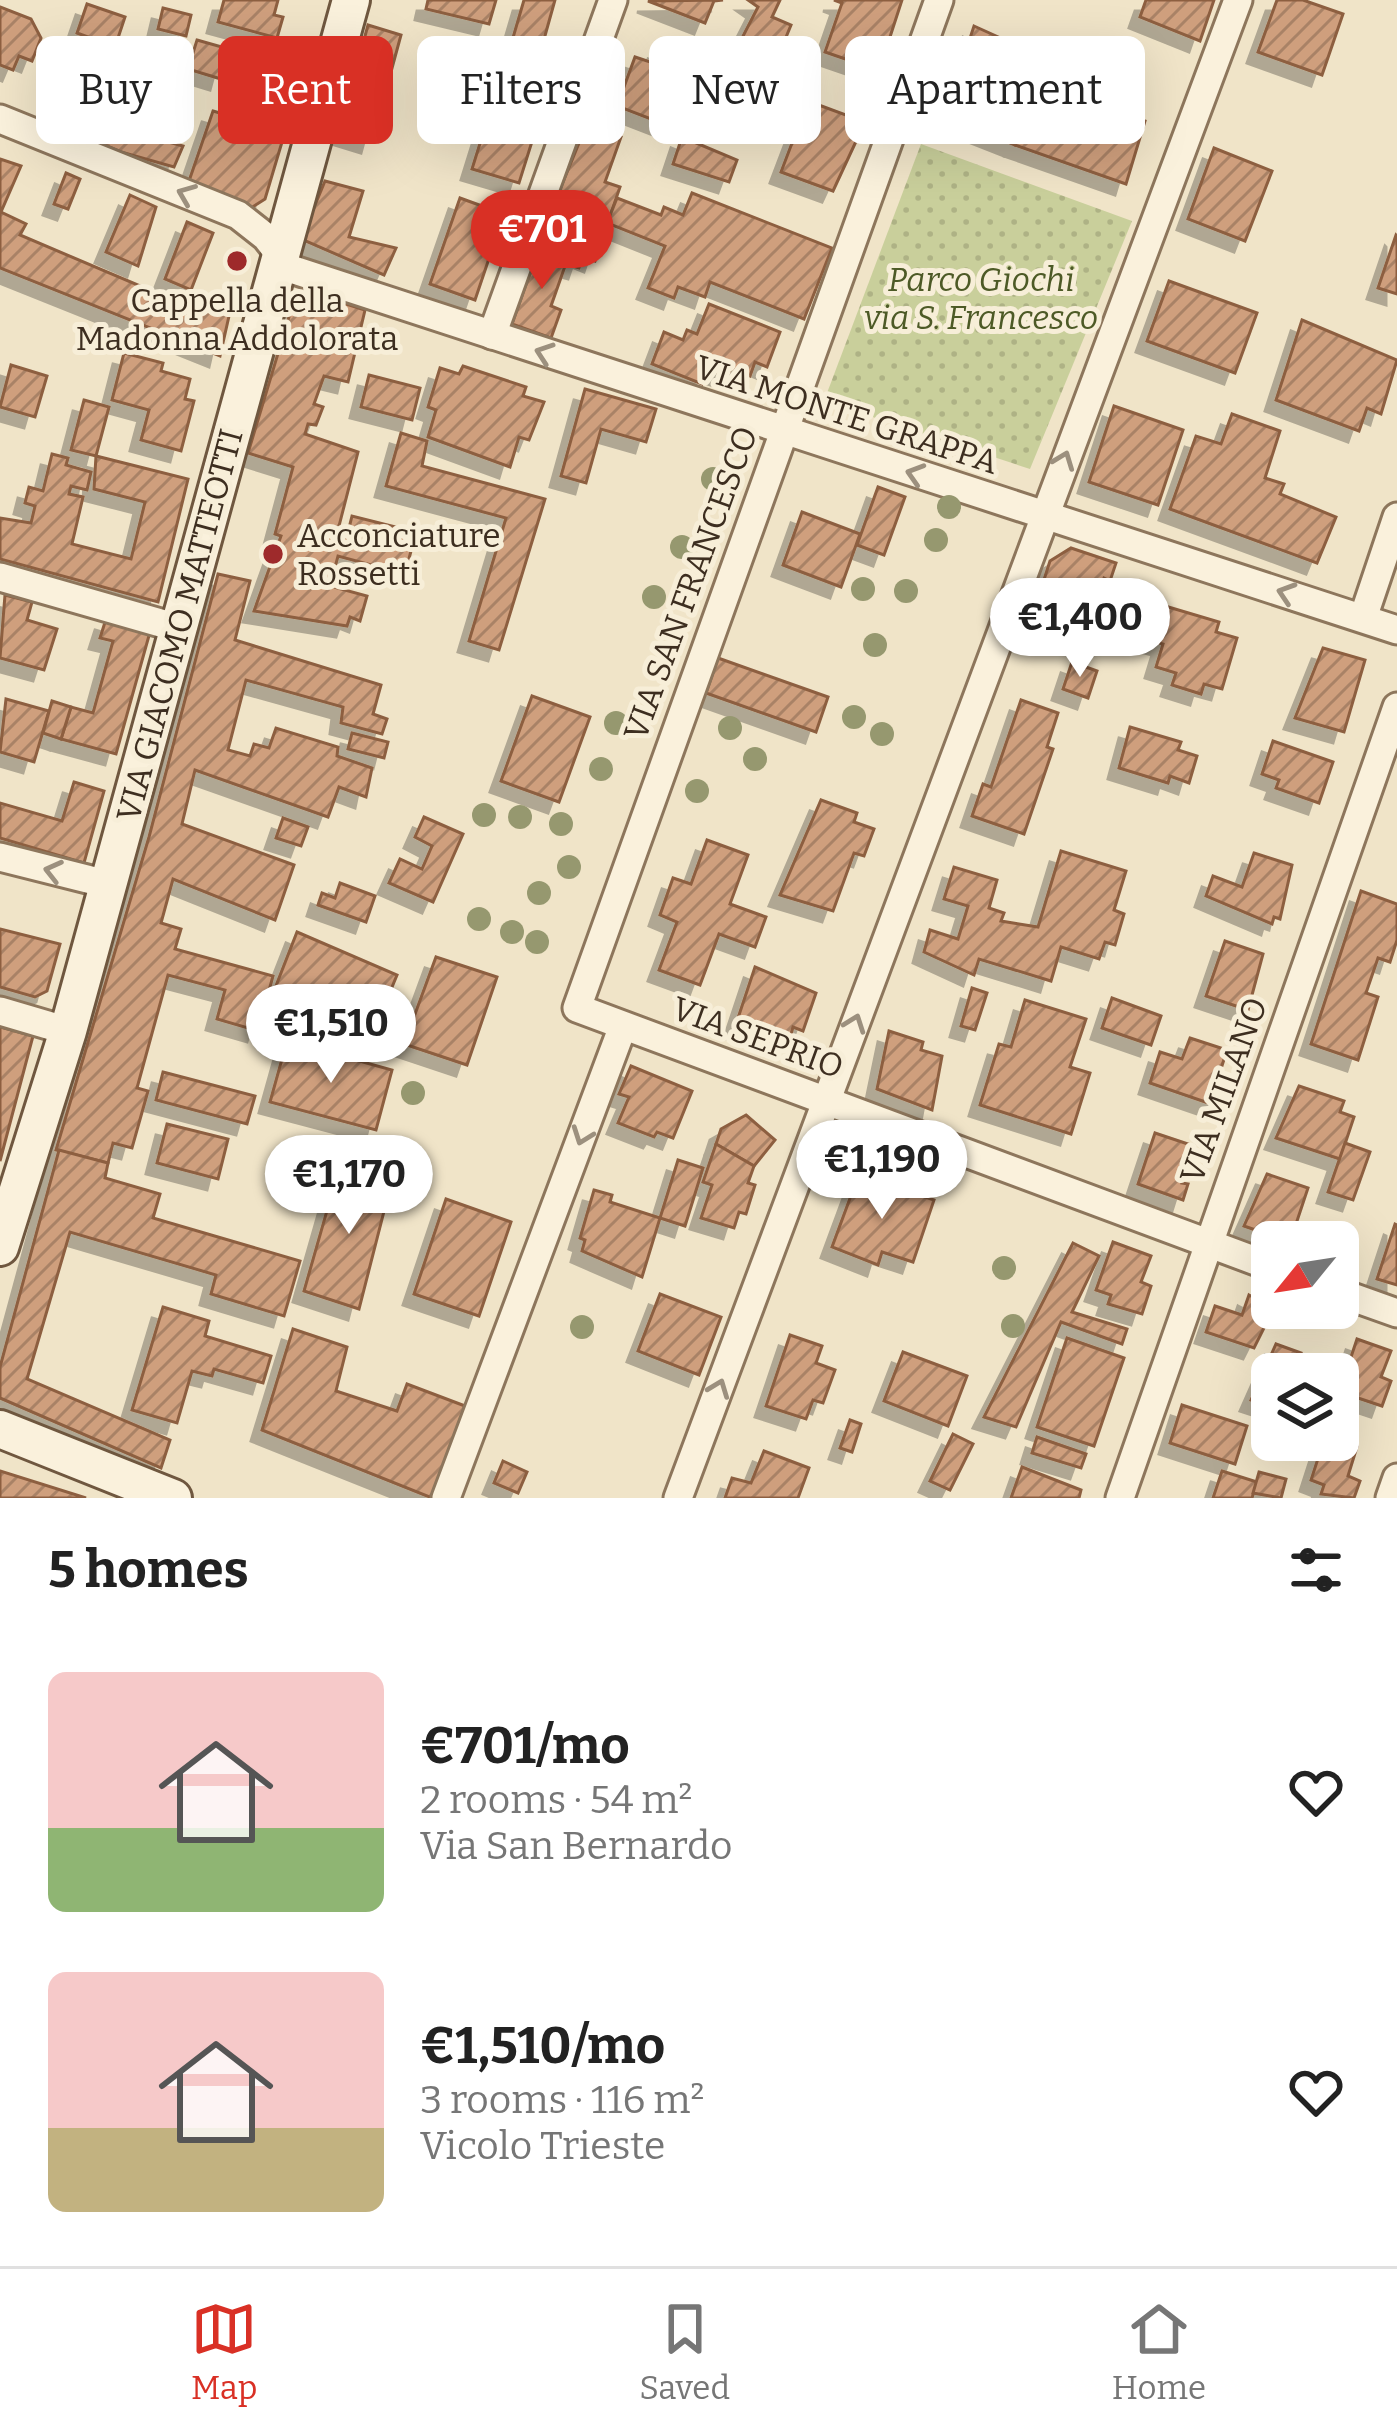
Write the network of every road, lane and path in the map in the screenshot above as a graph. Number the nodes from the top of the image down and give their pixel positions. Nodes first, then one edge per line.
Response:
1 (351, 0) edge
2 (613, 0) edge
3 (939, 0) edge
4 (1238, 0) edge
5 (0, 119) edge
6 (280, 258) junction
7 (492, 335) junction
8 (782, 433) junction
9 (1044, 513) junction
10 (1397, 518) edge
11 (0, 577) edge
12 (1363, 618) junction
13 (178, 628) junction
14 (1397, 630) edge
15 (1397, 707) edge
16 (0, 857) edge
17 (107, 884) junction
18 (0, 1011) edge
19 (623, 1026) junction
20 (68, 1031) junction
21 (826, 1101) junction
22 (1207, 1244) junction
23 (0, 1247) edge
24 (1251, 1260) edge
25 (1359, 1299) edge
26 (1397, 1313) edge
27 (3, 1429) edge
28 (1397, 1478) edge
29 (173, 1498) edge
30 (446, 1498) edge
31 (678, 1498) edge
32 (1120, 1498) edge
33 (1390, 1498) edge

1 - 6 street, VIA GIACOMO MATTEOTTI
2 - 7 street
3 - 8 street, VIA SAN FRANCESCO
9 -> 4 street
6 -> 5 street
6 - 7 street, VIA MONTE GRAPPA
6 - 13 street, VIA GIACOMO MATTEOTTI
8 -> 7 street, VIA MONTE GRAPPA
9 -> 8 street, VIA MONTE GRAPPA
8 - 19 street, VIA SAN FRANCESCO
12 -> 9 street, VIA MONTE GRAPPA
21 -> 9 street
10 - 12 street
11 - 13 street
12 - 14 street, VIA MONTE GRAPPA
13 - 17 street, VIA GIACOMO MATTEOTTI
15 - 22 street, VIA MILANO
17 -> 16 street
17 - 20 street, VIA GIACOMO MATTEOTTI
18 - 20 street
19 - 21 street, VIA SEPRIO
19 -> 30 street
20 - 23 street, VIA GIACOMO MATTEOTTI
21 - 22 street, VIA SEPRIO
31 -> 21 street
22 - 24 street, VIA SEPRIO
22 - 32 street, VIA MILANO
25 - 26 street
27 - 29 street
28 - 33 street

